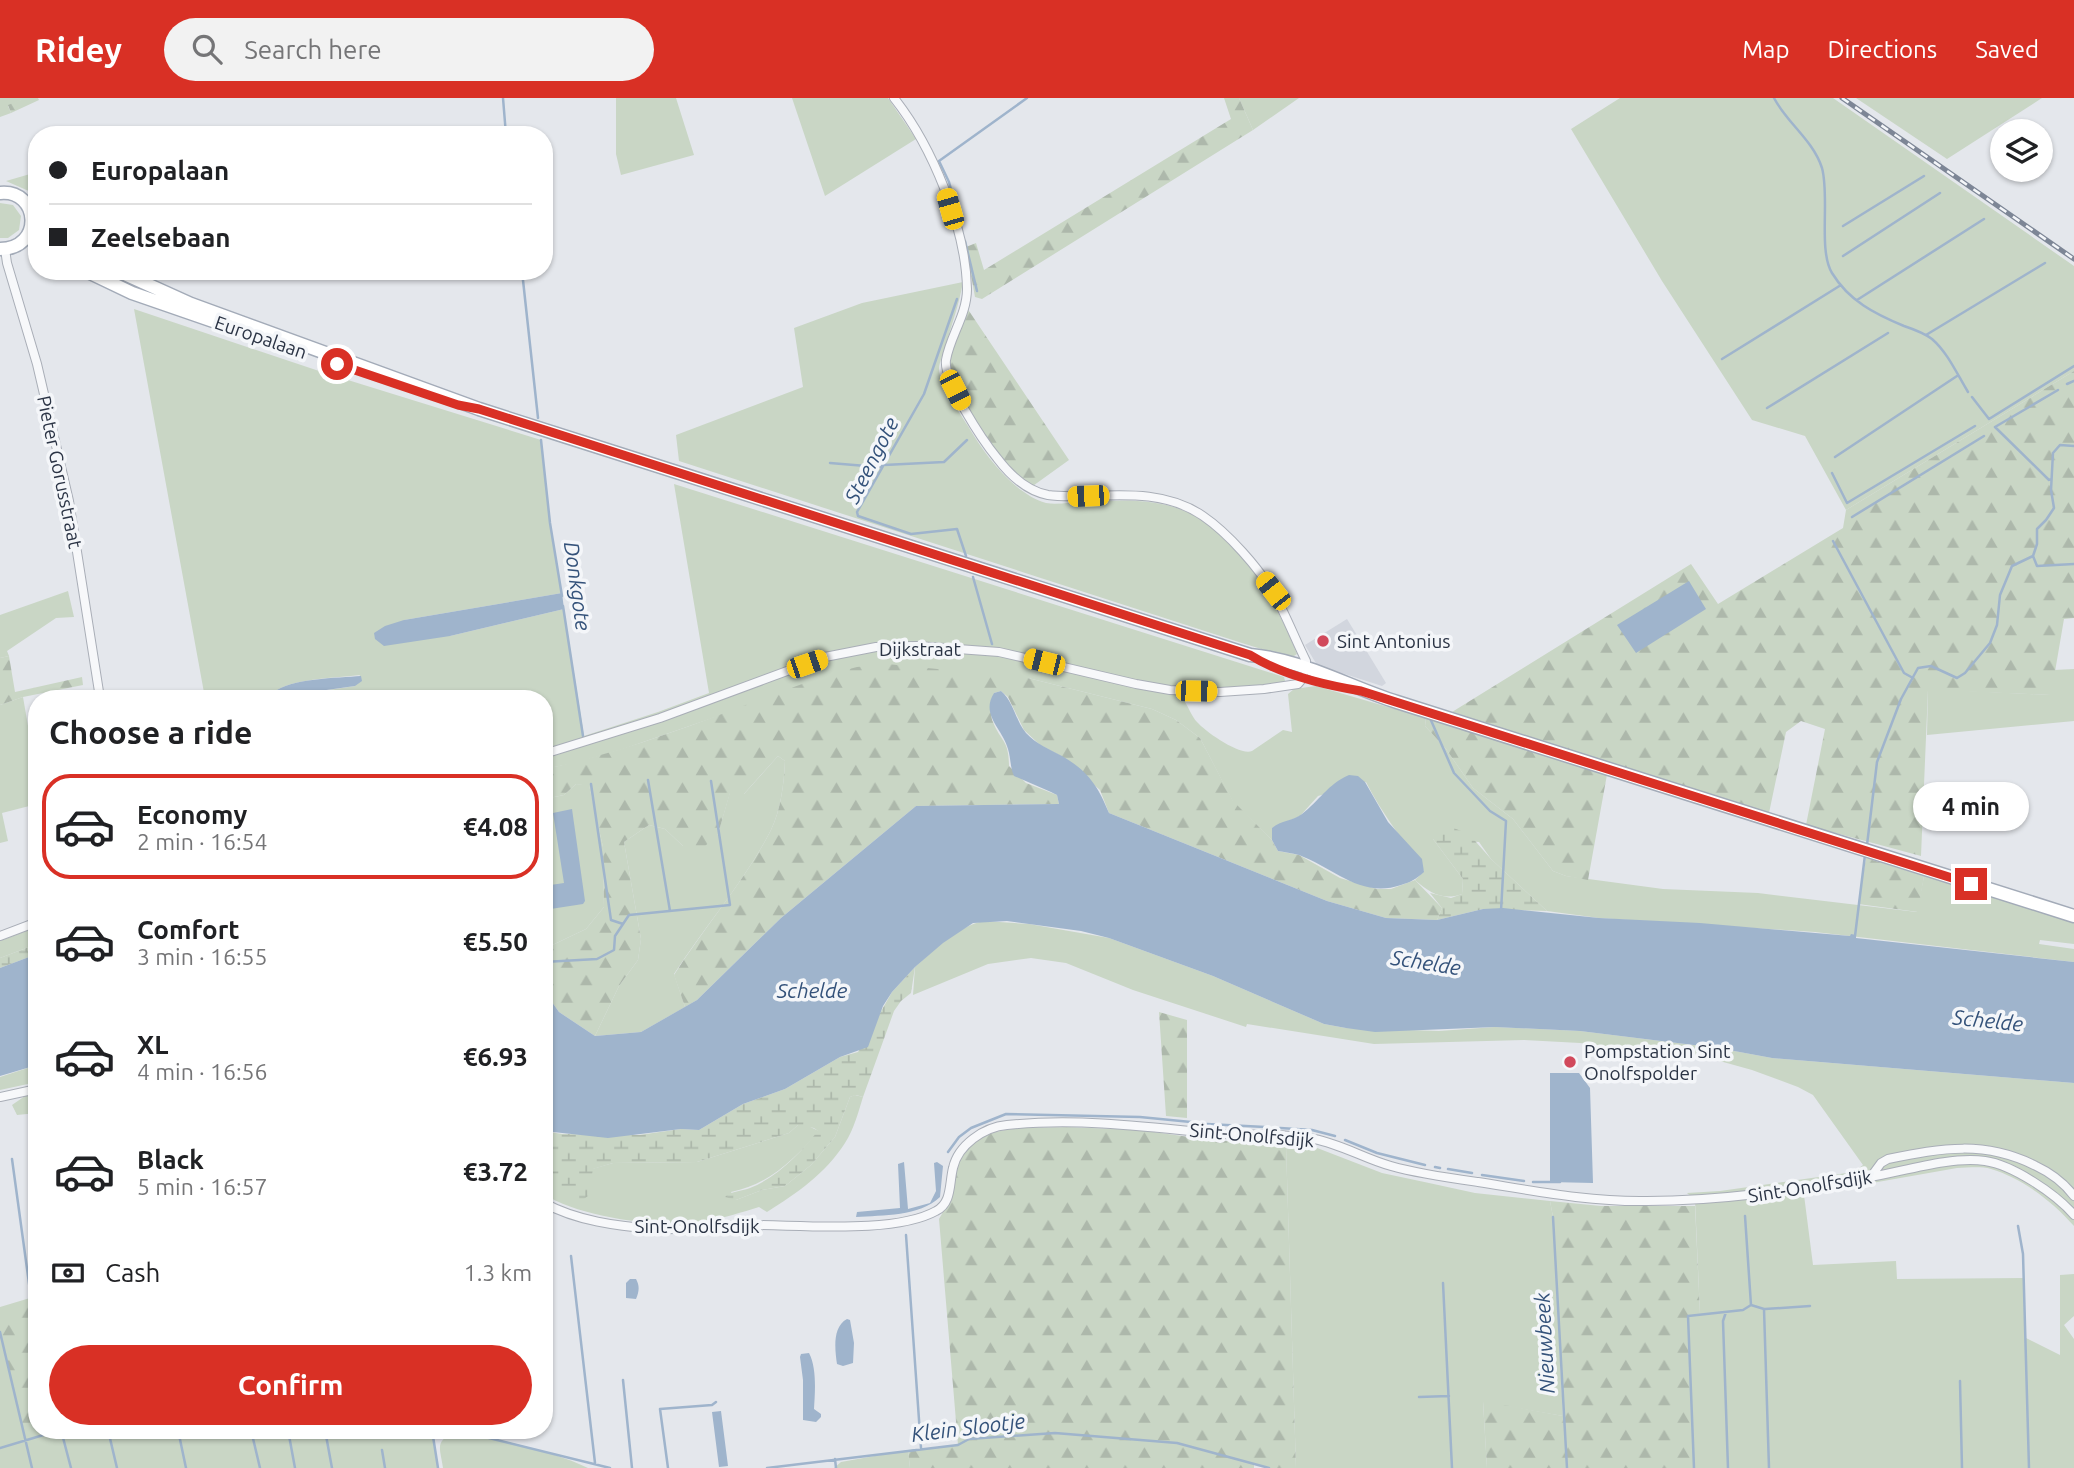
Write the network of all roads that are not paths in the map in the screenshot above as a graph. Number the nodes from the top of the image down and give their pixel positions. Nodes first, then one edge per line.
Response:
1 (894, 98) edge
2 (0, 192) edge
3 (28, 209) edge
4 (28, 236) edge
5 (21, 243) junction
6 (28, 244) edge
7 (2, 249) edge
8 (106, 280) edge
9 (138, 280) edge
10 (479, 409) junction
11 (1305, 673) junction
12 (99, 690) edge
13 (553, 751) edge
14 (2074, 916) edge
15 (28, 925) edge
16 (0, 936) edge
17 (28, 1091) edge
18 (0, 1097) edge
19 (1870, 1178) junction
20 (2074, 1196) edge
21 (553, 1207) edge
22 (2074, 1215) edge

1 - 11 street
2 - 3 main road
4 - 5 main road
5 - 6 main road
5 - 7 main road
7 - 12 street, Pieter Gorusstraat
8 - 10 main road, Europalaan
9 - 10 main road, Europalaan
10 - 11 main road, Europalaan
11 - 13 street, Dijkstraat
11 - 14 main road, Europalaan
15 - 16 street
17 - 18 street
19 - 20 street
19 - 21 street, Sint-Onolfsdijk
19 - 22 street, Sint-Onolfsdijk

